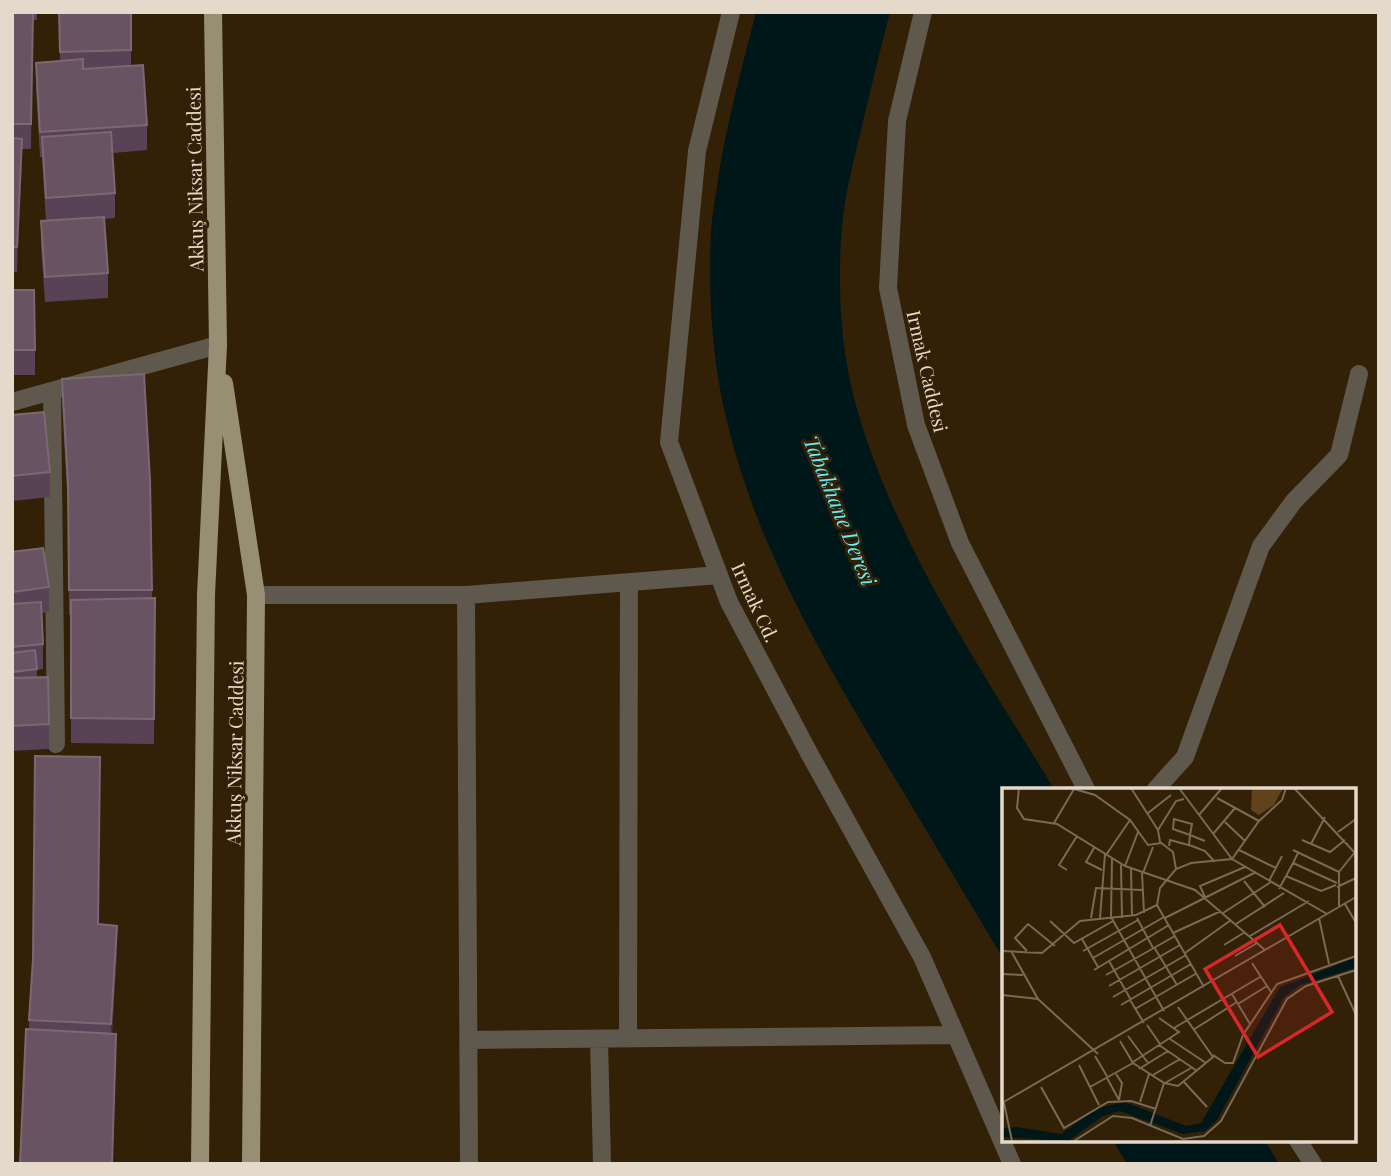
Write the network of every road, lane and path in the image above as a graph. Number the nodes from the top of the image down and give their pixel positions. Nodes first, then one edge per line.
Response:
1 (213, 12) edge
2 (731, 12) edge
3 (923, 12) edge
4 (218, 345) junction
5 (1359, 374) dead end
6 (52, 391) junction
7 (12, 402) edge
8 (719, 575) junction
9 (629, 582) junction
10 (256, 595) junction
11 (466, 595) junction
12 (56, 744) dead end
13 (1085, 788) edge
14 (1157, 788) edge
15 (956, 1035) junction
16 (628, 1038) junction
17 (599, 1039) junction
18 (468, 1040) junction
19 (1002, 1141) edge
20 (1002, 1141) edge
21 (1298, 1141) edge
22 (200, 1164) edge
23 (251, 1164) edge
24 (469, 1164) edge
25 (602, 1164) edge
26 (1012, 1164) edge
27 (1313, 1164) edge

1 - 4 main road, Akkuş Niksar Caddesi
2 - 8 street, Irmak Cd.
3 - 13 street, Irmak Caddesi
4 - 6 street
4 - 10 main road, Akkuş Niksar Caddesi
4 - 22 main road, Akkuş Niksar Caddesi
5 - 14 street
6 - 7 street
6 - 12 street
8 - 9 street
8 - 15 street, Irmak Cd.
9 - 11 street
9 - 16 street
10 - 11 street
10 - 23 main road, Akkuş Niksar Caddesi
11 - 18 street
15 - 16 street
15 - 20 street, Irmak Cd.
16 - 17 street
17 - 18 street
17 - 25 street
18 - 24 street
19 - 26 street, Irmak Cd.
21 - 27 street

